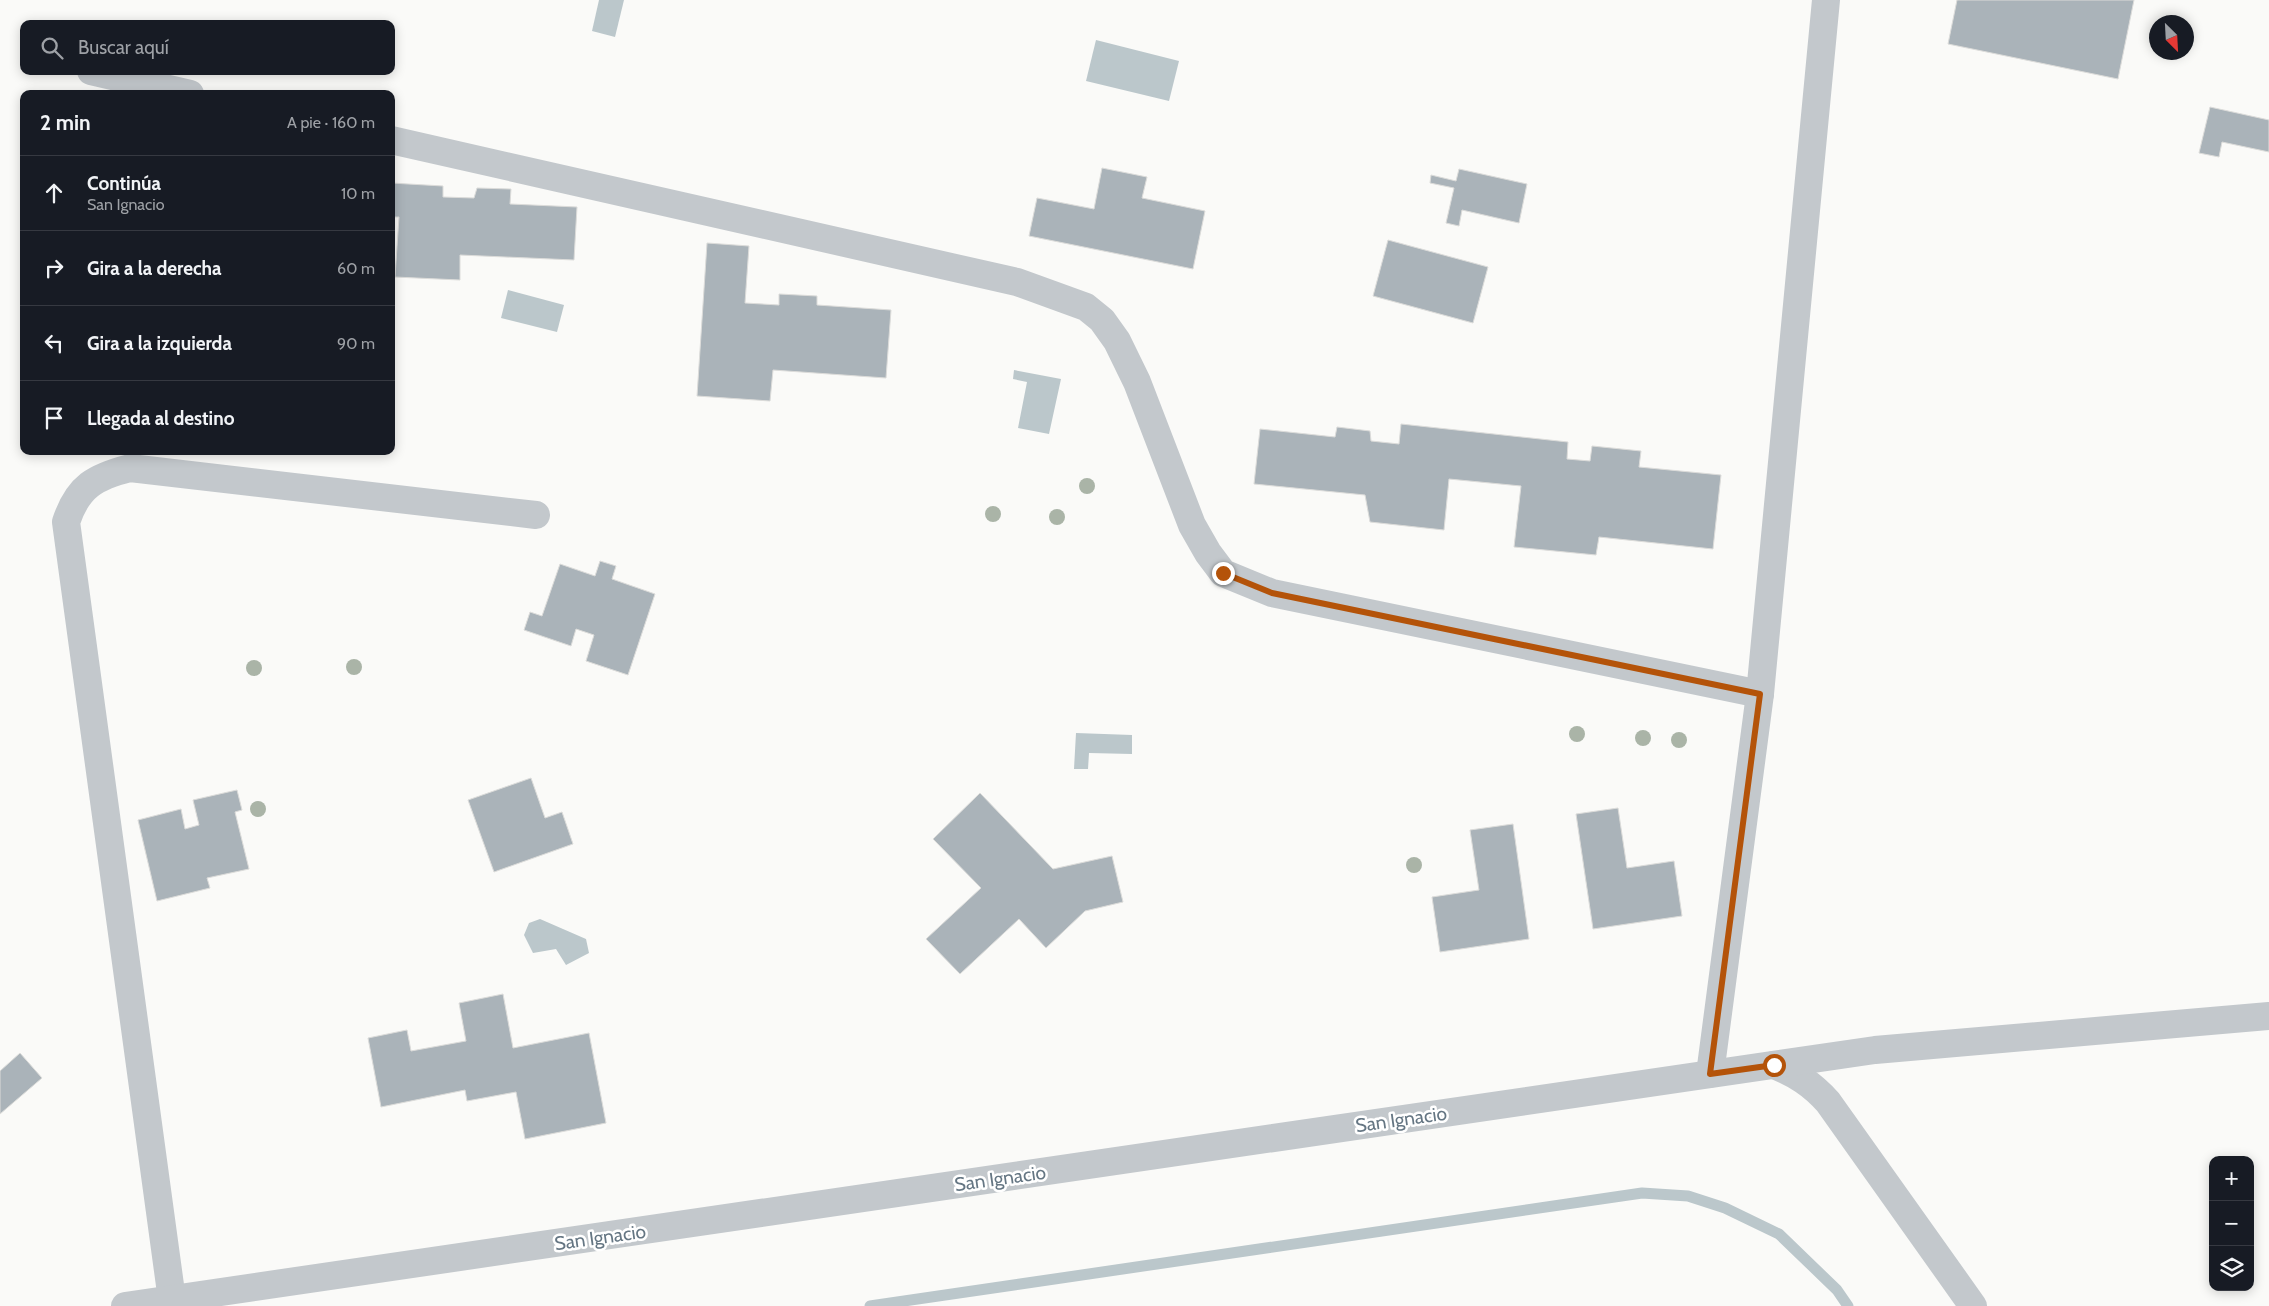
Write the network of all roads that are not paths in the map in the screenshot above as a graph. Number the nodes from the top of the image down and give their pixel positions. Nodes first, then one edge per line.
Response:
1 (1826, 0) edge
2 (108, 75) edge
3 (173, 90) edge
4 (395, 141) edge
5 (536, 514) dead end
6 (1760, 694) junction
7 (2269, 1016) edge
8 (1774, 1065) junction
9 (1710, 1074) junction
10 (172, 1300) junction
11 (125, 1306) edge
12 (1973, 1306) edge

1 - 6 street
2 - 3 street
4 - 6 street
5 - 10 street
6 - 9 street
7 - 8 street, San Ignacio
8 - 9 street, San Ignacio
8 - 12 street
9 - 10 street, San Ignacio
10 - 11 street, San Ignacio

